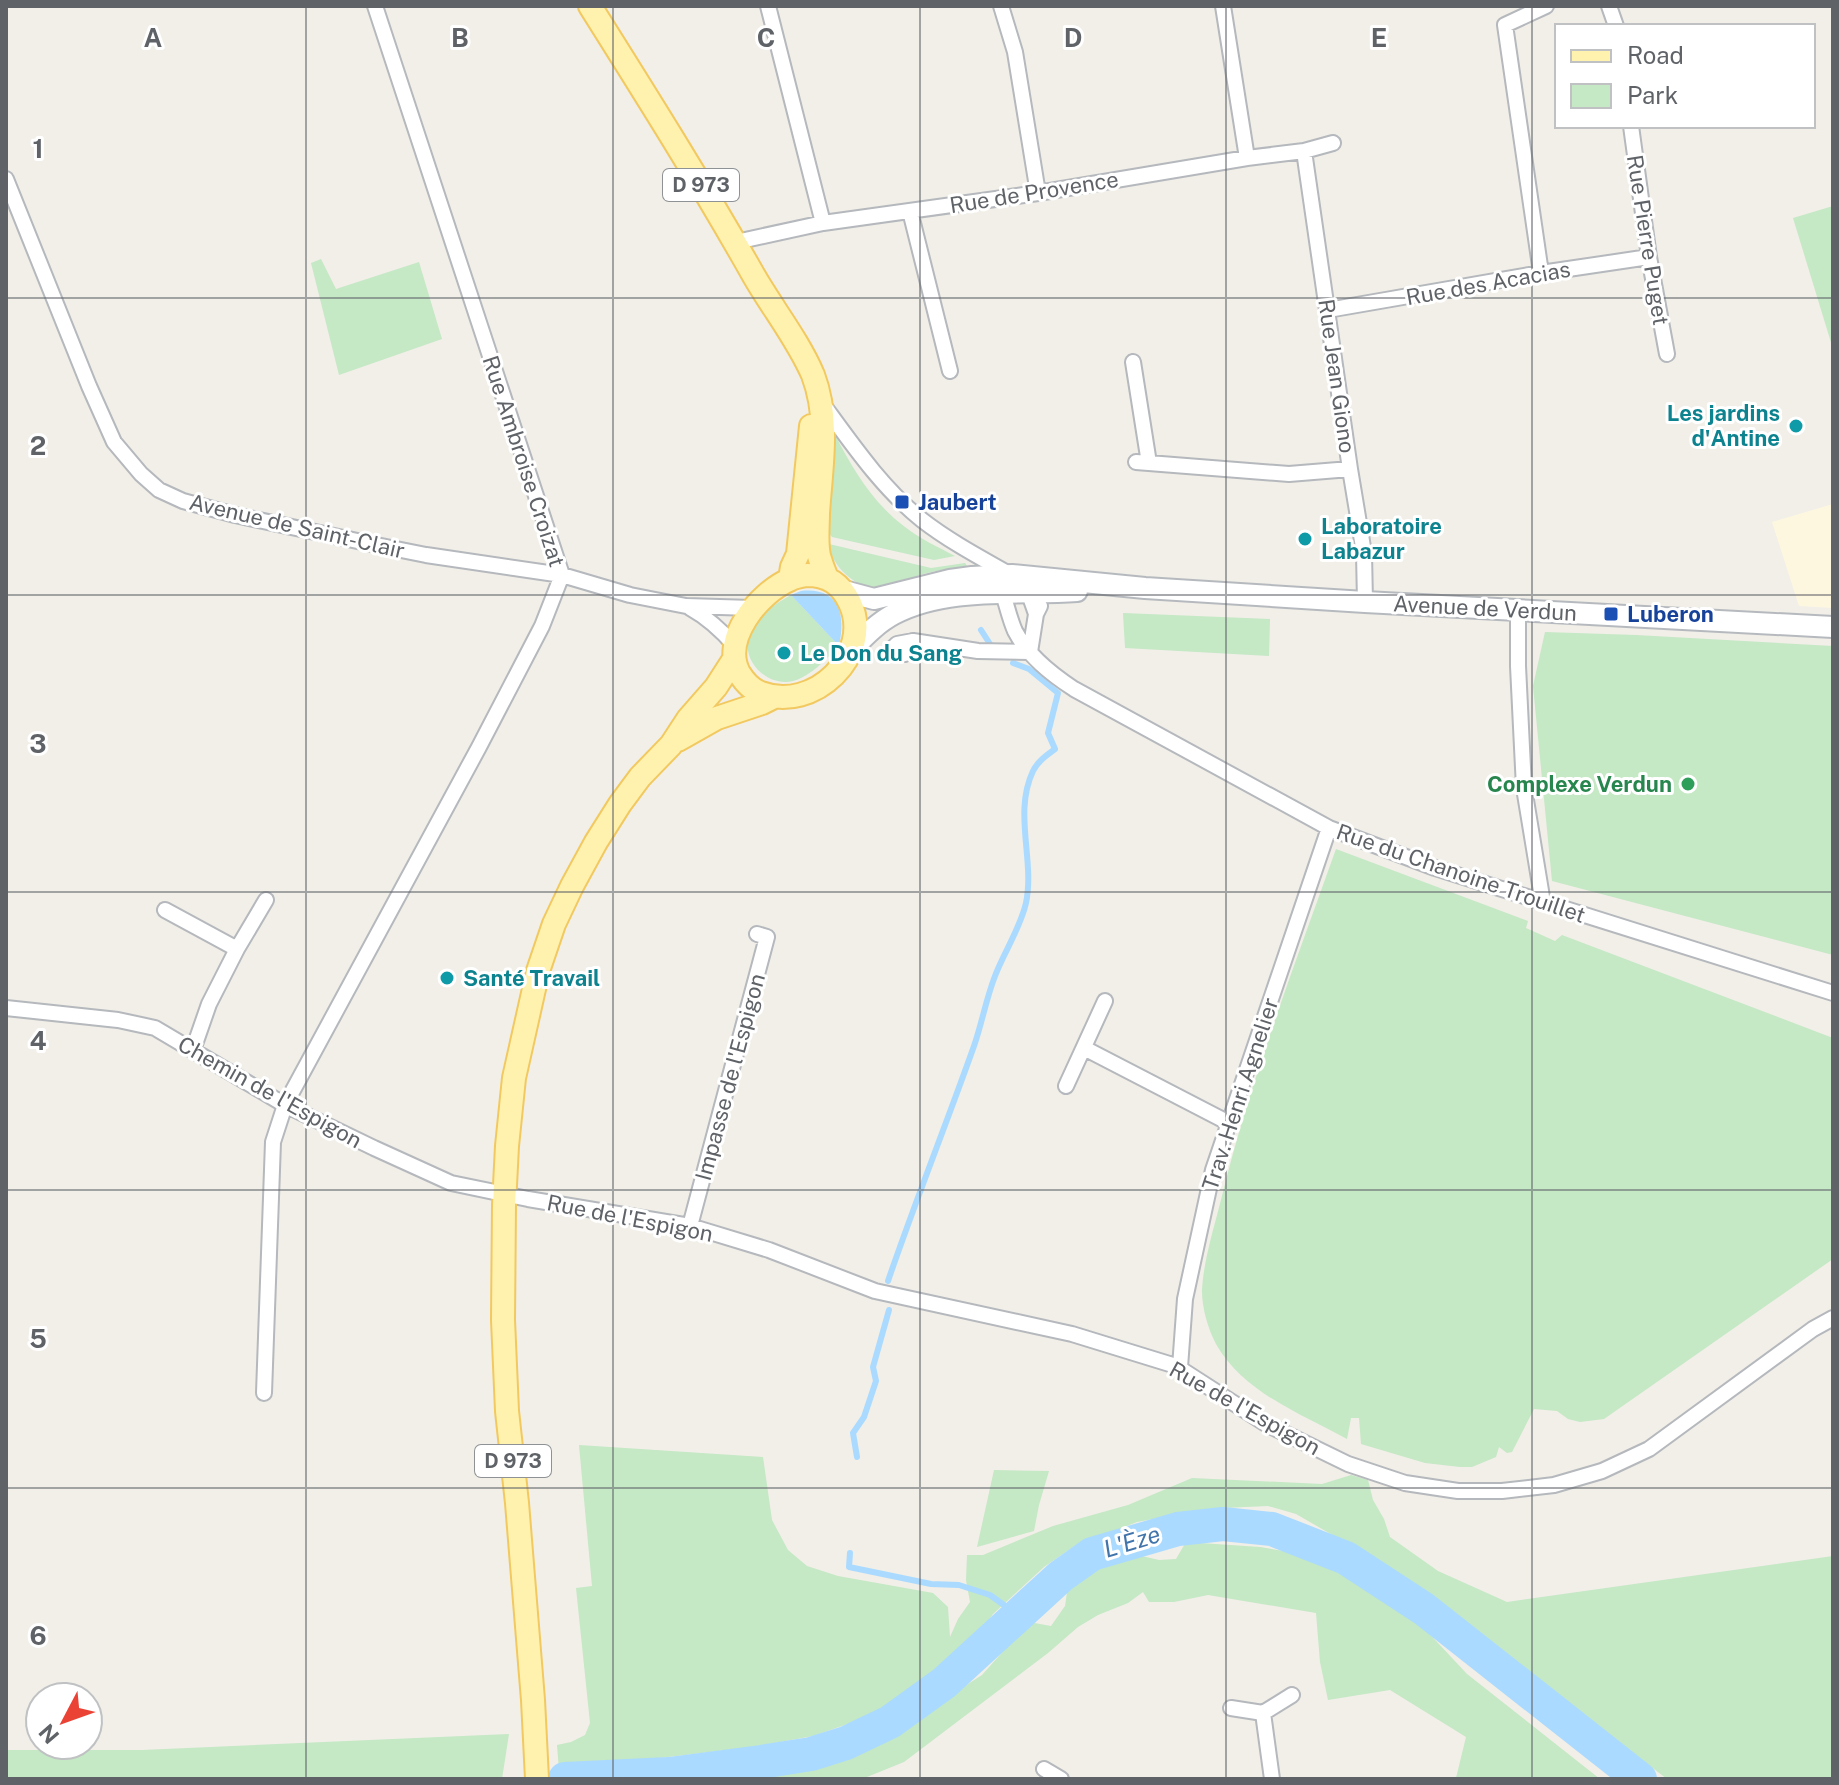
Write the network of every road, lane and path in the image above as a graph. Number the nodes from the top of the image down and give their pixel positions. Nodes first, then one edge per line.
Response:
1 (375, 6) edge
2 (590, 6) edge
3 (768, 6) edge
4 (1001, 6) edge
5 (1223, 6) edge
6 (1546, 6) edge
7 (1631, 128) edge
8 (1333, 143) dead end
9 (1304, 151) junction
10 (1247, 158) junction
11 (6, 179) edge
12 (1038, 193) junction
13 (910, 211) junction
14 (823, 223) junction
15 (736, 242) junction
16 (1649, 257) junction
17 (1541, 273) junction
18 (756, 279) junction
19 (1328, 310) junction
20 (1667, 354) dead end
21 (1133, 362) dead end
22 (950, 371) dead end
23 (821, 402) junction
24 (1350, 469) junction
25 (562, 575) junction
26 (790, 579) junction
27 (1008, 584) junction
28 (836, 585) junction
29 (922, 586) junction
30 (1137, 588) junction
31 (1038, 600) junction
32 (1365, 602) junction
33 (686, 606) junction
34 (753, 608) junction
35 (1518, 609) junction
36 (1833, 627) edge
37 (904, 647) dead end
38 (851, 650) junction
39 (734, 652) junction
40 (1030, 652) junction
41 (774, 697) junction
42 (671, 745) junction
43 (1329, 828) junction
44 (266, 900) dead end
45 (1543, 903) junction
46 (165, 910) dead end
47 (757, 934) dead end
48 (237, 949) junction
49 (1833, 993) edge
50 (1105, 1001) dead end
51 (6, 1008) edge
52 (1084, 1048) junction
53 (193, 1050) junction
54 (1066, 1086) dead end
55 (285, 1105) junction
56 (1229, 1123) junction
57 (528, 1199) joint
58 (690, 1226) junction
59 (1833, 1318) edge
60 (1180, 1367) junction
61 (264, 1393) dead end
62 (1292, 1695) dead end
63 (1231, 1708) dead end
64 (1263, 1713) junction
65 (1044, 1769) dead end
66 (537, 1779) edge
67 (1061, 1779) edge
68 (1272, 1779) edge

1 - 25 street, Rue Ambroise Croizat
2 - 15 main road, D 973
3 - 14 street
4 - 12 street
5 - 10 street
6 - 17 street
7 - 16 street, Rue Pierre Puget
8 - 9 street, Rue de Provence
9 - 10 street, Rue de Provence
9 - 19 street, Rue Jean Giono
10 - 12 street, Rue de Provence
11 - 25 street, Avenue de Saint-Clair
12 - 13 street, Rue de Provence
13 - 14 street, Rue de Provence
13 - 22 street
14 - 15 street, Rue de Provence
15 - 18 main road, D 973
16 - 17 street, Rue des Acacias
16 - 20 street, Rue Pierre Puget
17 - 19 street, Rue des Acacias
18 - 23 main road, D 973
18 - 26 main road, D 973
19 - 24 street, Rue Jean Giono
21 - 24 street
23 - 27 street
23 - 28 main road, D 973
24 - 32 street, Rue Jean Giono
25 - 33 street, Avenue de Saint-Clair
25 - 55 street, Rue Ambroise Croizat
26 - 28 main road
26 - 34 main road
27 - 29 main road, Avenue de Verdun
27 - 30 main road, Avenue de Verdun
27 - 31 main road, Avenue de Verdun
27 - 38 main road, Avenue de Verdun
27 - 40 street, Rue du Chanoine Trouillet
28 - 29 main road, Avenue de Verdun
28 - 38 main road
29 - 31 street
30 - 31 main road, Avenue de Verdun
30 - 32 main road, Avenue de Verdun
31 - 40 street
32 - 35 main road, Avenue de Verdun
33 - 34 street, Avenue de Saint-Clair
33 - 39 street, Avenue de Saint-Clair
34 - 39 main road
35 - 36 main road, Avenue de Verdun
35 - 45 street
37 - 40 street
38 - 41 main road
39 - 41 main road
39 - 42 main road, D 973
40 - 43 street, Rue du Chanoine Trouillet
41 - 42 main road, D 973
42 - 66 main road, D 973
43 - 45 street, Rue du Chanoine Trouillet
43 - 56 street, Trav. Henri Agnelier
44 - 48 street
45 - 49 street, Rue du Chanoine Trouillet
46 - 48 street
47 - 58 street, Impasse de l'Espigon
48 - 53 street
50 - 52 street
51 - 53 street, Chemin de l'Espigon
52 - 54 street
52 - 56 street
53 - 55 street, Chemin de l'Espigon
55 - 57 street, Chemin de l'Espigon
55 - 61 street, Rue Ambroise Croizat
56 - 60 street, Trav. Henri Agnelier
57 - 58 street, Rue de l'Espigon
58 - 60 street, Rue de l'Espigon
59 - 60 street, Rue de l'Espigon
62 - 64 street
63 - 64 street
64 - 68 street
65 - 67 street

